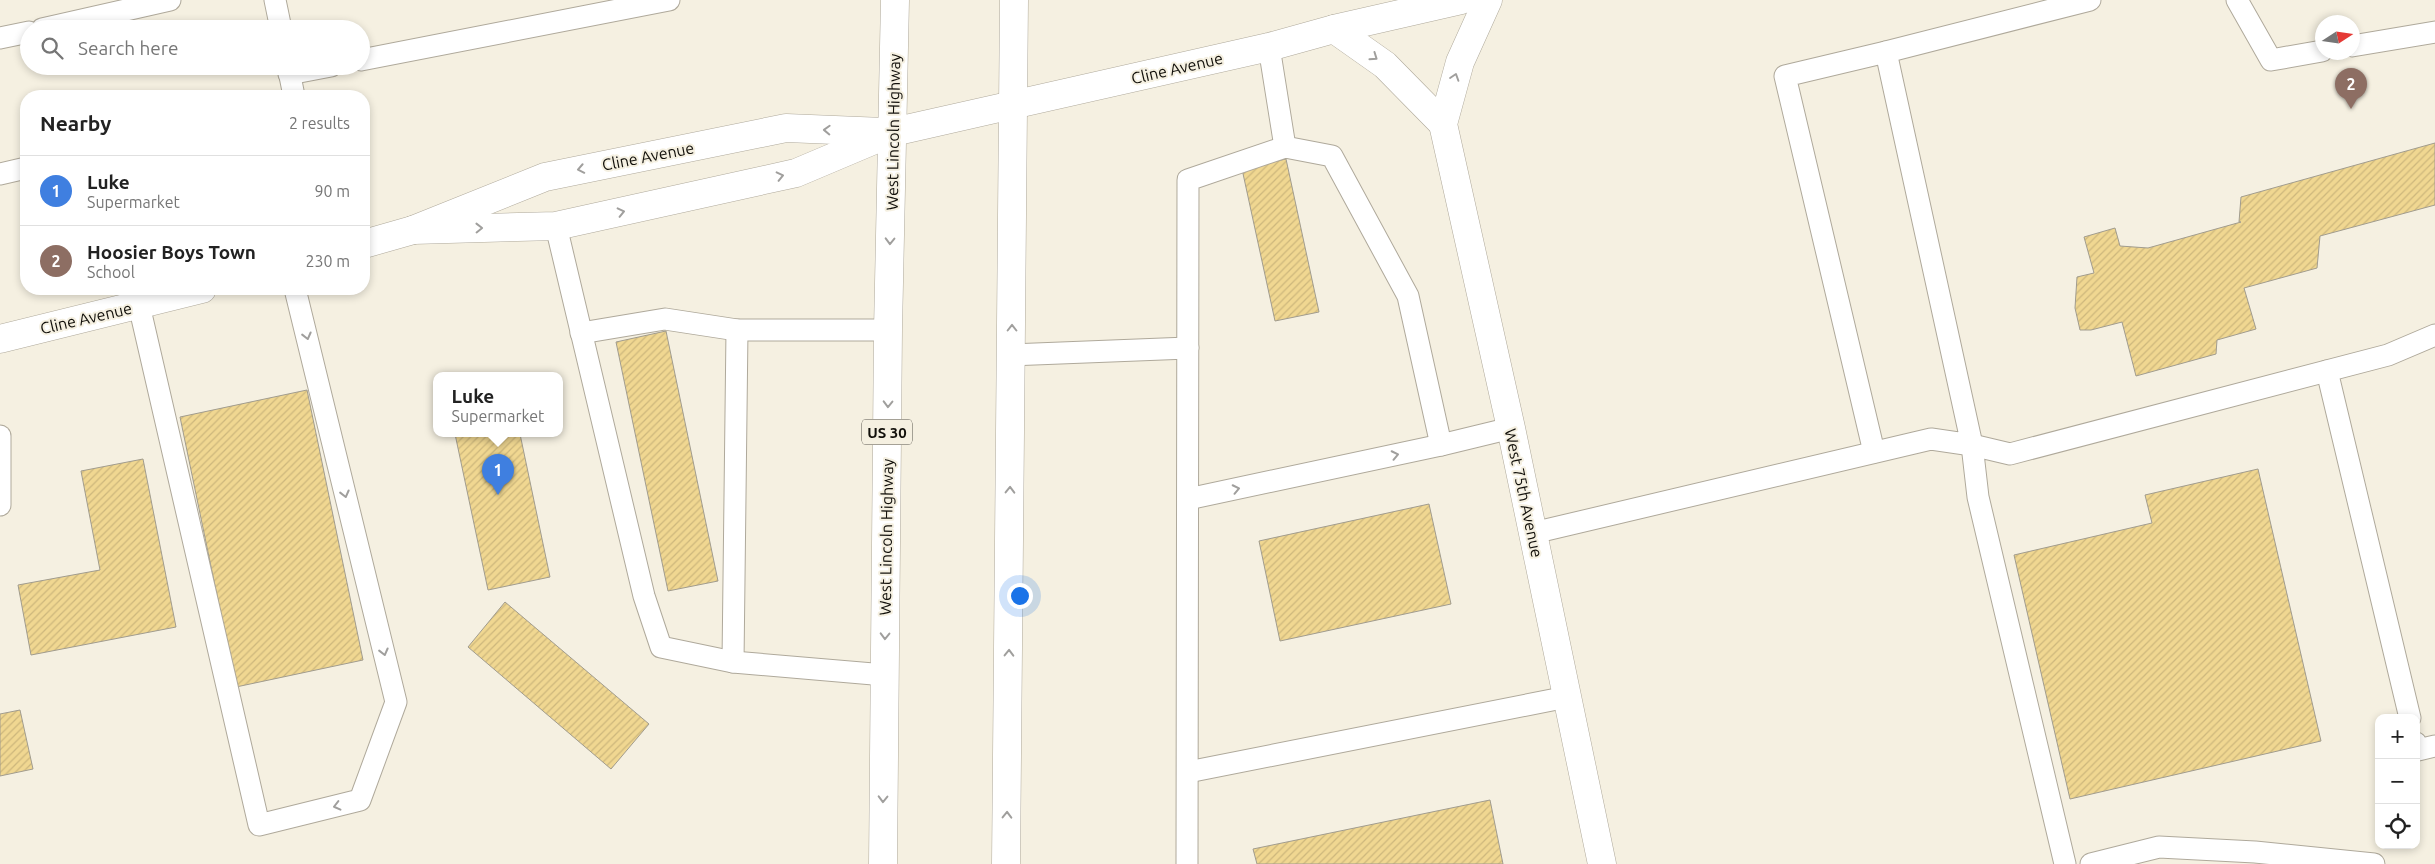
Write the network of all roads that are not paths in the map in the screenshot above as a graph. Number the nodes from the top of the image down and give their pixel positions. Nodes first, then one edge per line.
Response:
1 (170, 0) edge
2 (275, 0) edge
3 (669, 0) edge
4 (895, 0) edge
5 (1014, 0) edge
6 (1461, 0) edge
7 (1488, 0) edge
8 (2090, 0) edge
9 (2237, 0) edge
10 (82, 20) edge
11 (279, 20) edge
12 (1334, 29) junction
13 (2435, 32) edge
14 (20, 34) edge
15 (0, 38) edge
16 (2360, 45) edge
17 (1269, 47) junction
18 (1886, 52) junction
19 (2315, 52) edge
20 (370, 58) edge
21 (289, 75) edge
22 (293, 90) edge
23 (1012, 105) junction
24 (1443, 124) junction
25 (893, 132) junction
26 (1285, 147) junction
27 (20, 169) edge
28 (0, 174) edge
29 (556, 226) junction
30 (413, 230) junction
31 (370, 242) edge
32 (178, 295) edge
33 (296, 295) edge
34 (139, 305) junction
35 (737, 330) junction
36 (888, 330) junction
37 (581, 333) junction
38 (2435, 335) edge
39 (0, 339) edge
40 (1188, 348) junction
41 (1012, 355) junction
42 (2327, 372) junction
43 (1511, 428) junction
44 (0, 436) edge
45 (1441, 445) junction
46 (1972, 445) junction
47 (1874, 452) junction
48 (1188, 499) junction
49 (0, 505) edge
50 (1533, 533) junction
51 (733, 662) junction
52 (885, 676) junction
53 (1566, 697) junction
54 (2409, 714) edge
55 (2435, 746) edge
56 (2420, 750) edge
57 (1188, 772) junction
58 (882, 864) edge
59 (1006, 864) edge
60 (1187, 864) edge
61 (1602, 864) edge
62 (2065, 864) edge
63 (2091, 864) edge
64 (2374, 864) edge

1 - 10 lane
2 - 11 lane
3 - 20 lane
4 - 25 street, West Lincoln Highway / US 30
5 - 23 street
6 - 12 street, Cline Avenue
24 -> 7 street, West 75th Avenue
8 - 18 lane
9 - 19 lane
12 - 17 street, Cline Avenue
12 -> 24 street
13 - 16 lane
14 - 15 lane
17 - 23 street, Cline Avenue
17 - 26 lane
18 - 46 lane
18 - 47 lane
21 - 22 lane
23 - 25 street, Cline Avenue
41 -> 23 street
24 - 43 street, West 75th Avenue
29 -> 25 street, Cline Avenue
25 -> 30 street, Cline Avenue
25 -> 36 street, West Lincoln Highway / US 30
26 - 40 lane
26 - 45 lane
27 - 28 lane
30 -> 29 street, Cline Avenue
29 - 37 lane
30 - 31 street, Cline Avenue
32 - 34 street, Cline Avenue
33 -> 34 lane
34 - 39 street, Cline Avenue
35 - 36 lane
35 - 37 lane
35 - 51 lane
36 -> 52 street, West Lincoln Highway / US 30
37 - 51 lane
38 - 42 lane
40 - 41 lane
40 - 48 lane
59 -> 41 street
42 - 46 lane
42 - 54 lane
43 - 45 lane
43 - 50 street, West 75th Avenue
44 - 49 lane
48 -> 45 lane
46 - 47 lane
46 - 62 lane
47 - 50 lane
48 - 57 lane
50 - 53 street, West 75th Avenue
51 - 52 lane
52 -> 58 street, West Lincoln Highway / US 30
53 - 57 lane
53 - 61 street, West 75th Avenue
55 - 56 lane
57 - 60 lane
63 - 64 lane

